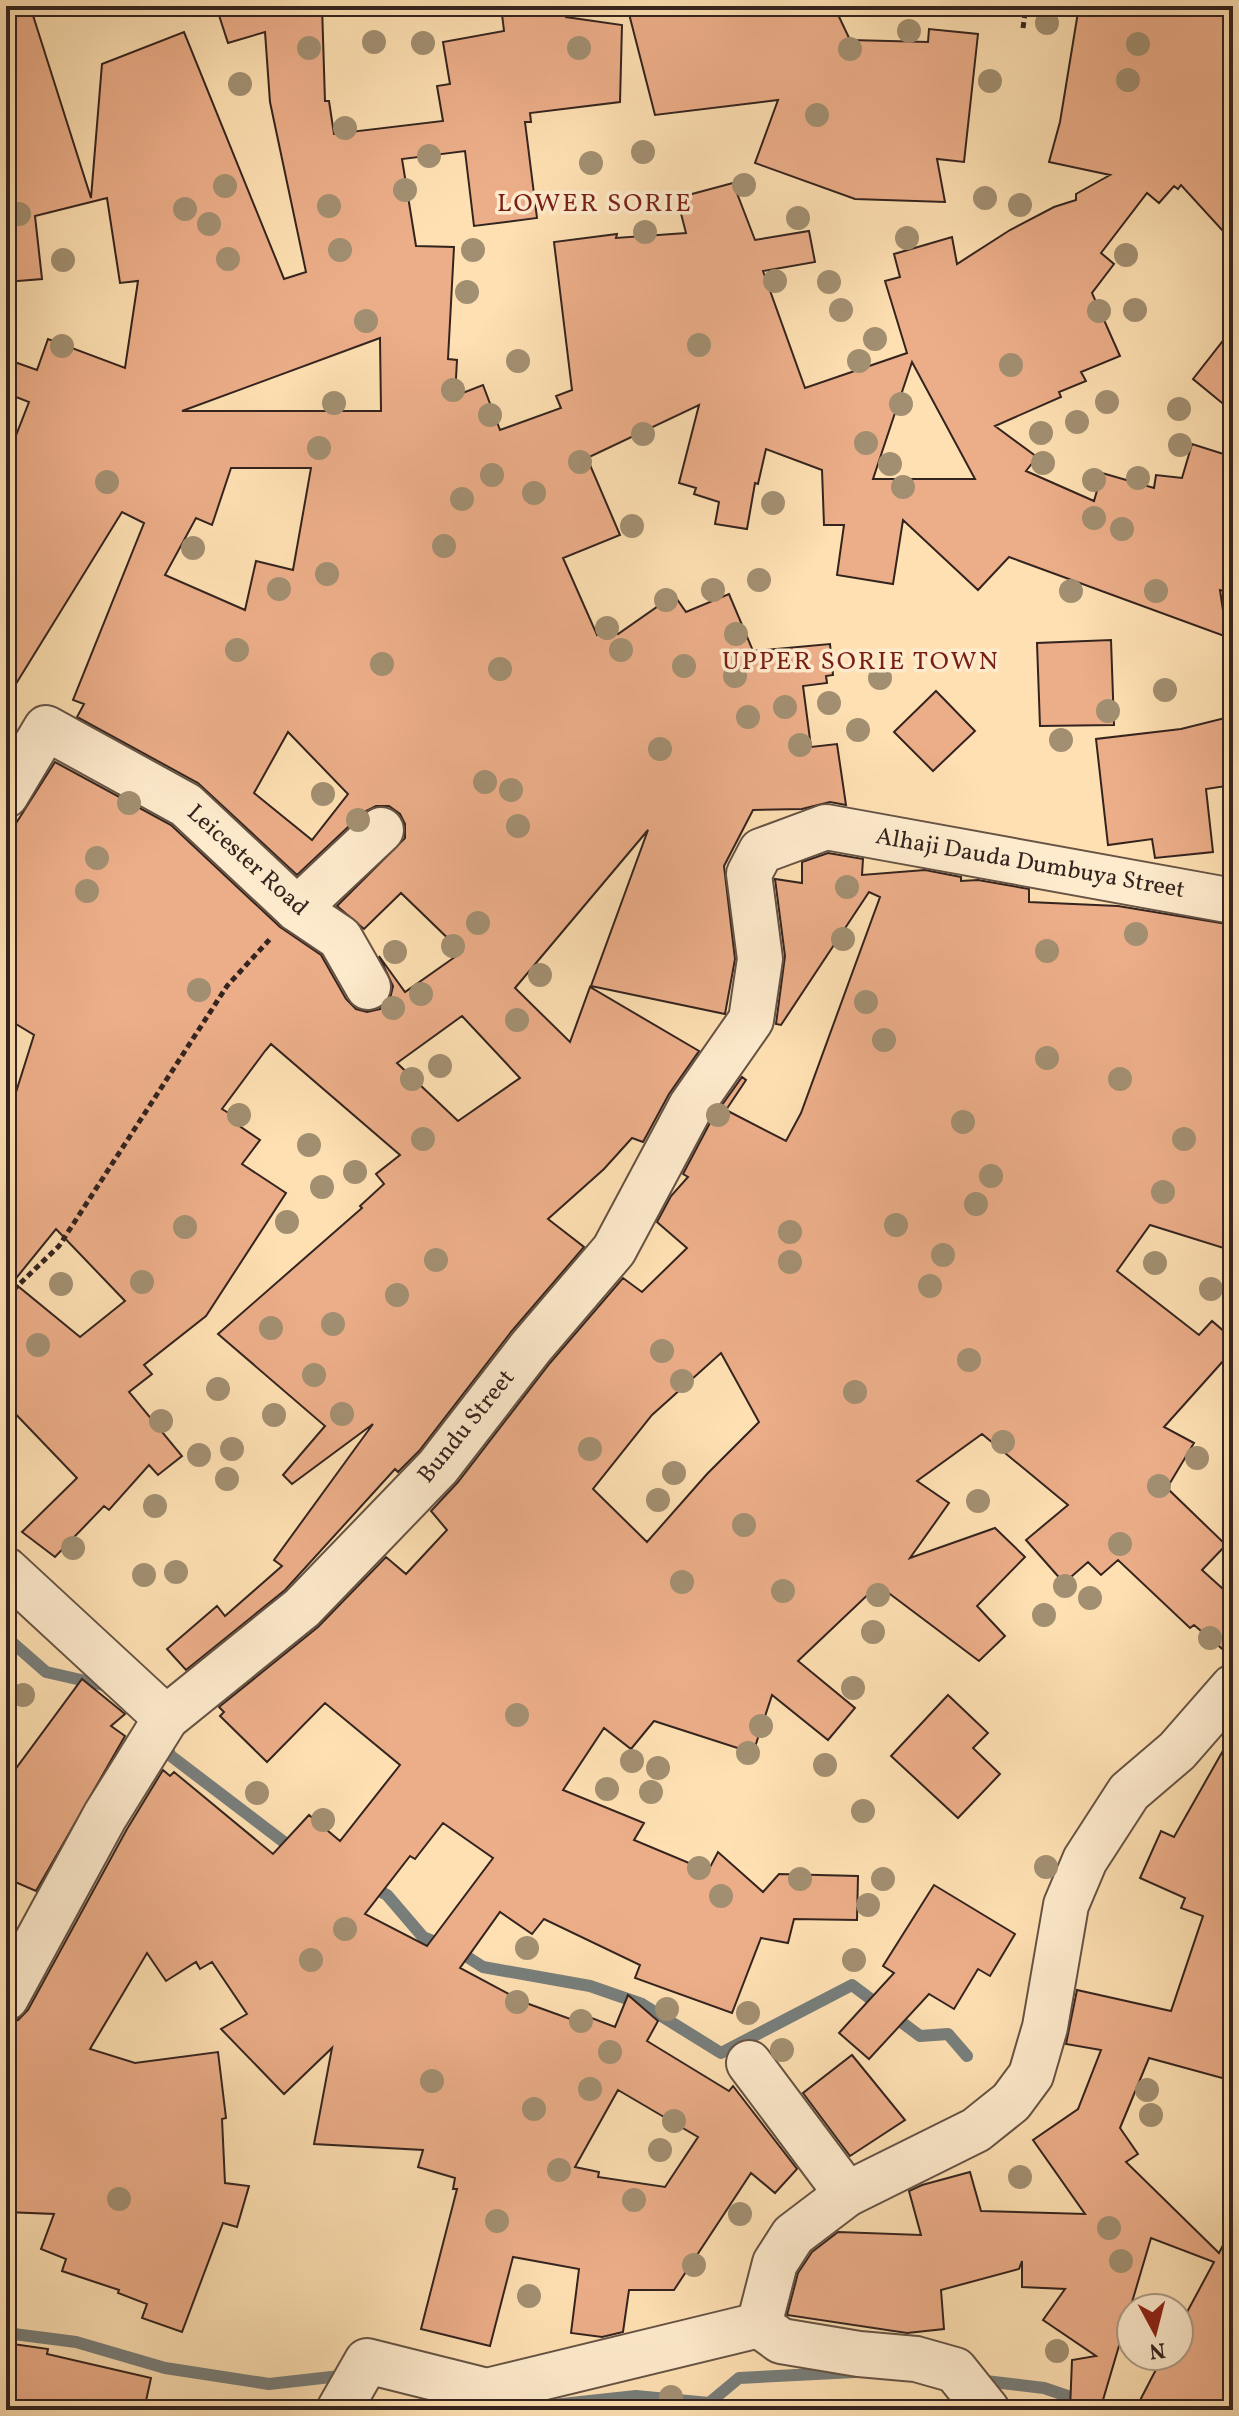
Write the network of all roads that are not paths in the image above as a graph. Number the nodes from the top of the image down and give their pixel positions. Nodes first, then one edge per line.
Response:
1 (6, 795) edge
2 (826, 827) joint
3 (381, 830) dead end
4 (1233, 901) edge
5 (297, 909) junction
6 (368, 987) dead end
7 (6, 1570) edge
8 (1233, 1687) edge
9 (166, 1718) junction
10 (6, 1998) edge
11 (749, 2063) dead end
12 (847, 2194) junction
13 (759, 2325) junction
14 (339, 2410) edge
15 (987, 2410) edge

1 - 5 street, Leicester Road
2 - 4 street, Alhaji Dauda Dumbuya Street
2 - 9 street, Bundu Street
3 - 5 street
5 - 6 street, Leicester Road
7 - 9 street
8 - 12 street
9 - 10 street, Bundu Street
11 - 12 street
12 - 13 street
13 - 14 street
13 - 15 street

